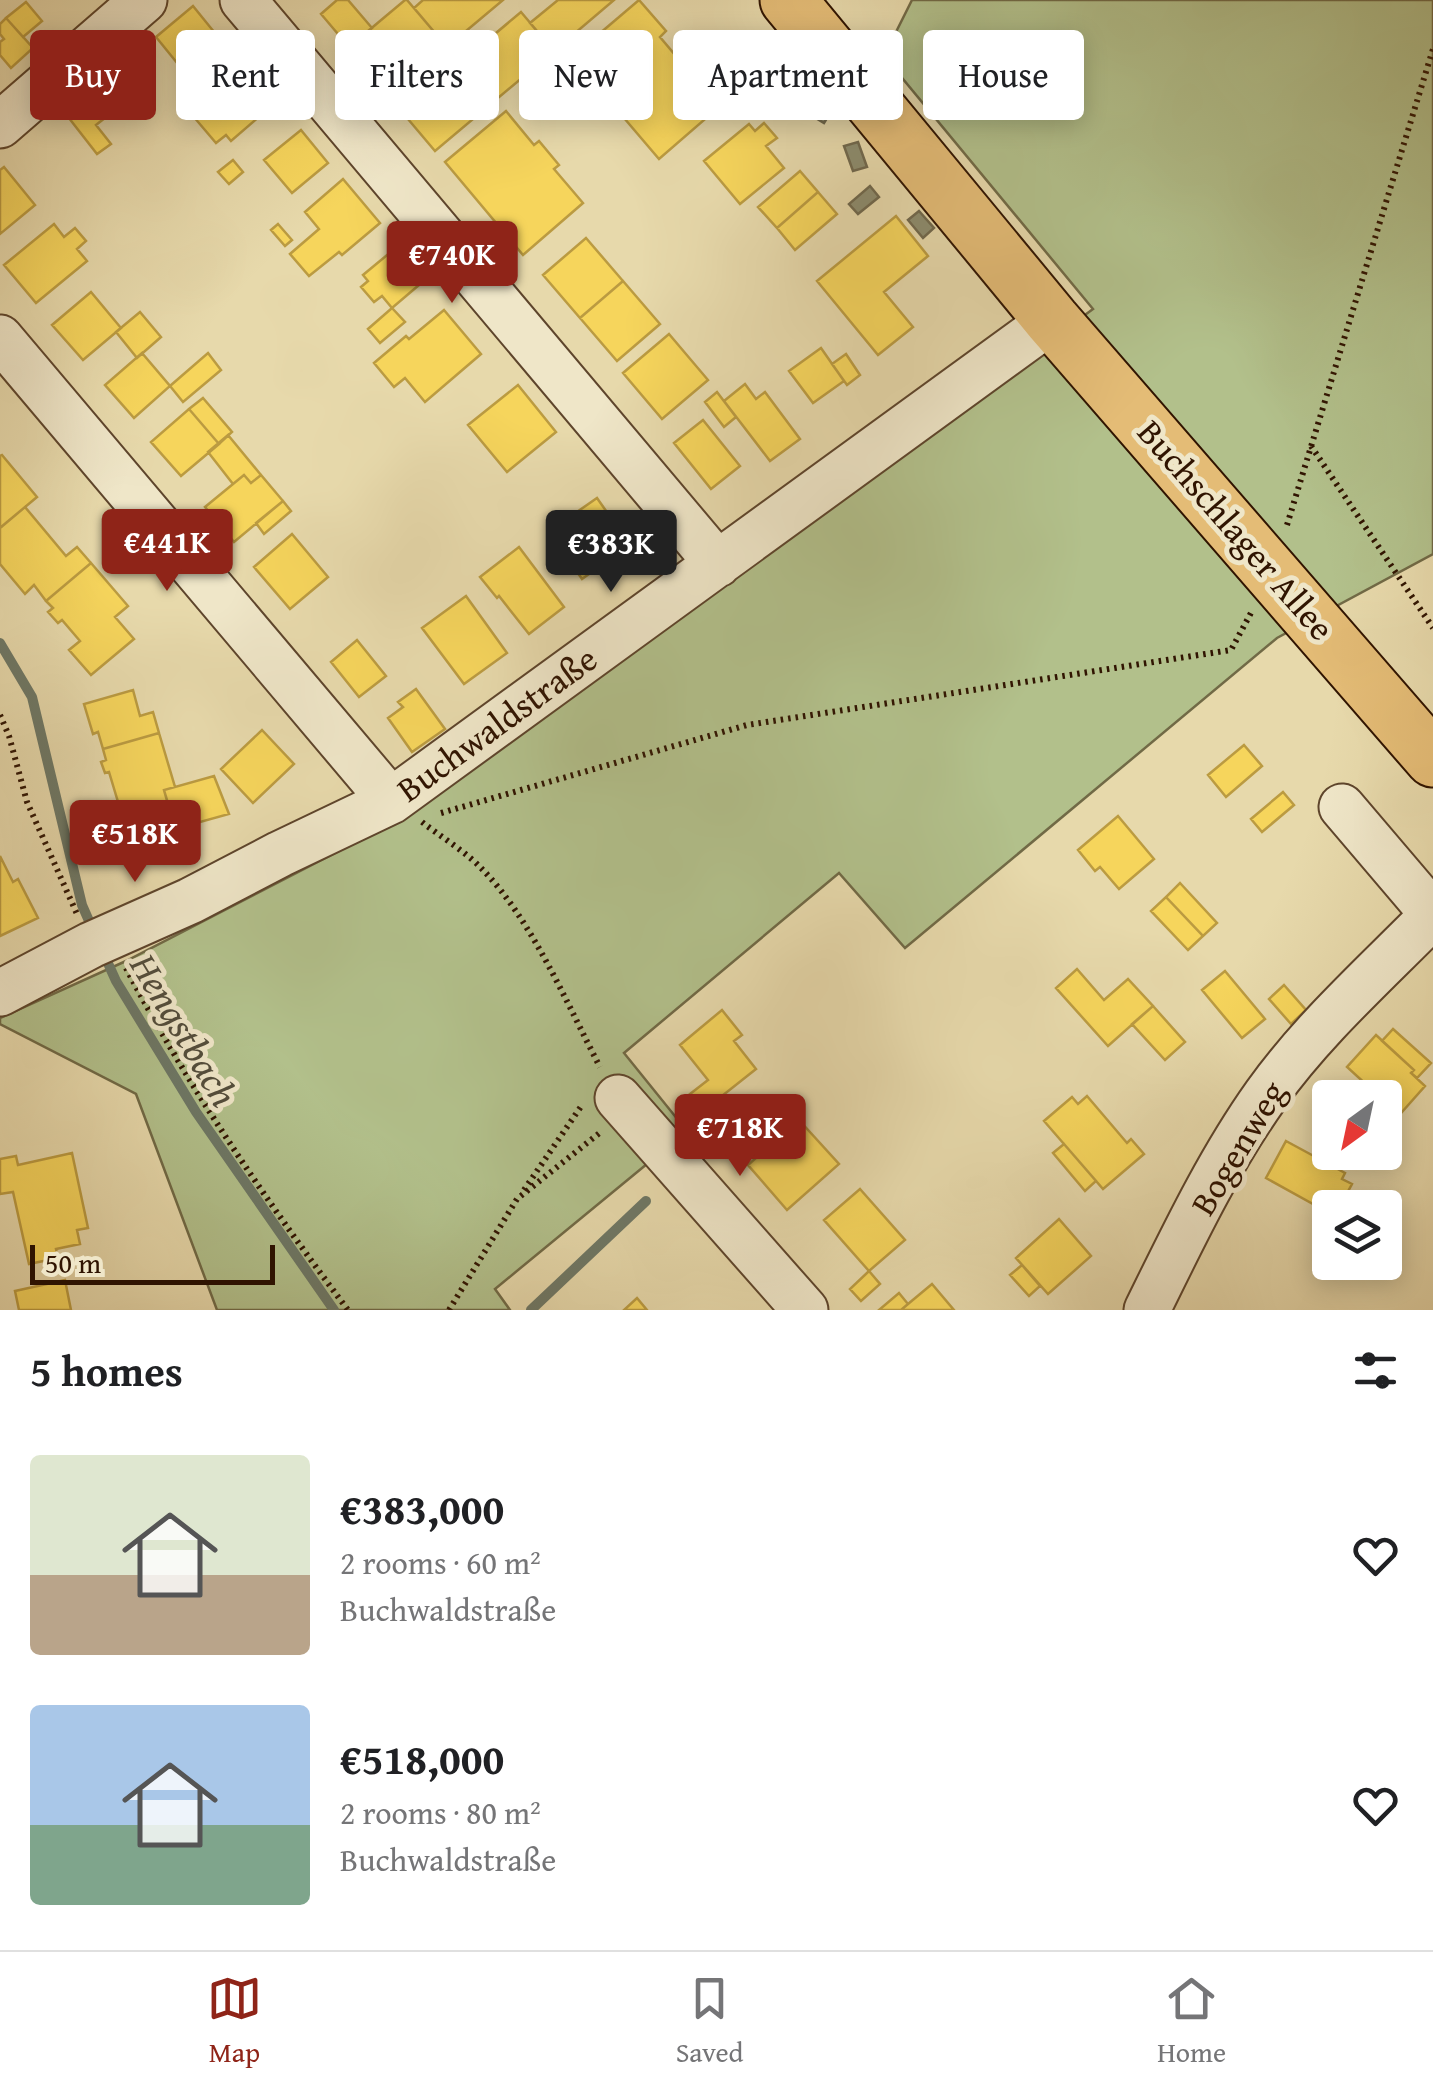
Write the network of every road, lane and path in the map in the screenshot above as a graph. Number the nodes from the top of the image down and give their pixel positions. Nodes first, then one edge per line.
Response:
1 (144, 0) edge
2 (243, 0) edge
3 (795, 3) edge
4 (1433, 49) edge
5 (0, 125) edge
6 (1052, 320) junction
7 (0, 338) edge
8 (1311, 446) junction
9 (718, 564) junction
10 (1272, 572) junction
11 (1433, 628) edge
12 (0, 716) edge
13 (1428, 744) edge
14 (1342, 807) dead end
15 (405, 810) junction
16 (1433, 915) edge
17 (101, 941) junction
18 (0, 993) edge
19 (610, 1104) junction
20 (518, 1199) junction
21 (348, 1310) edge
22 (450, 1310) edge
23 (805, 1310) edge
24 (1148, 1310) edge

1 - 5 street
2 - 9 street
3 - 6 main road, Buchschlager Allee
4 - 8 path
6 - 9 street, Buchwaldstraße
6 - 10 main road, Buchschlager Allee
7 - 15 street
8 - 10 path
8 - 11 path
9 - 15 street, Buchwaldstraße
10 - 13 main road, Buchschlager Allee
10 - 15 path
12 - 17 path
14 - 16 street
15 - 17 street, Buchwaldstraße
15 - 19 path
16 - 24 street, Bogenweg
17 - 18 street, Buchwaldstraße
17 - 21 path
19 - 20 path
19 - 20 path
19 - 23 street
20 - 22 path

